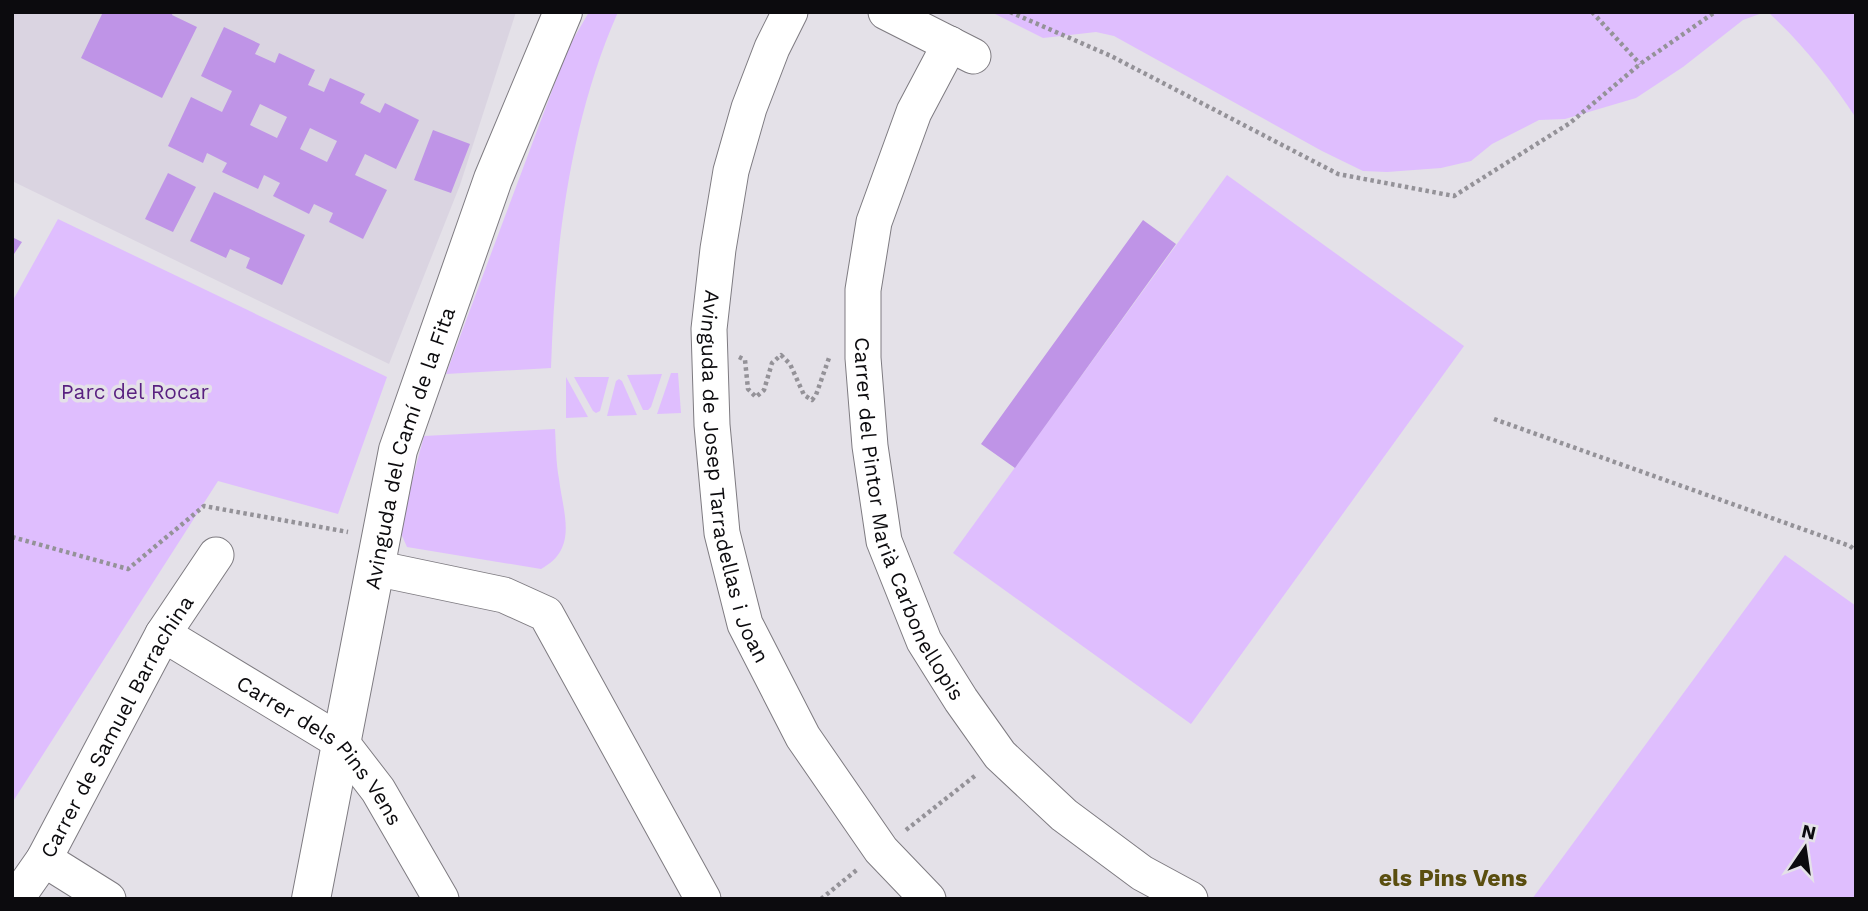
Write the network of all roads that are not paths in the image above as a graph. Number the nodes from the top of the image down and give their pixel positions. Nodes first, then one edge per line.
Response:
1 (563, 12) edge
2 (790, 12) edge
3 (886, 12) edge
4 (216, 555) dead end
5 (375, 568) junction
6 (163, 634) junction
7 (341, 742) junction
8 (44, 859) junction
9 (16, 899) edge
10 (108, 899) edge
11 (311, 899) edge
12 (441, 899) edge
13 (703, 899) edge
14 (928, 899) edge
15 (1190, 899) edge

1 - 5 street, Avinguda del Camí de la Fita
2 - 14 street, Avinguda de Josep Tarradellas i Joan
3 - 15 street, Carrer del Pintor Marià Carbonellopis
4 - 6 street, Carrer de Samuel Barrachina
5 - 7 street, Avinguda del Camí de la Fita
5 - 13 street
6 - 7 street, Carrer dels Pins Vens
6 - 8 street, Carrer de Samuel Barrachina
7 - 11 street, Avinguda del Camí de la Fita
7 - 12 street, Carrer dels Pins Vens
8 - 9 street, Carrer de Samuel Barrachina
8 - 10 street

